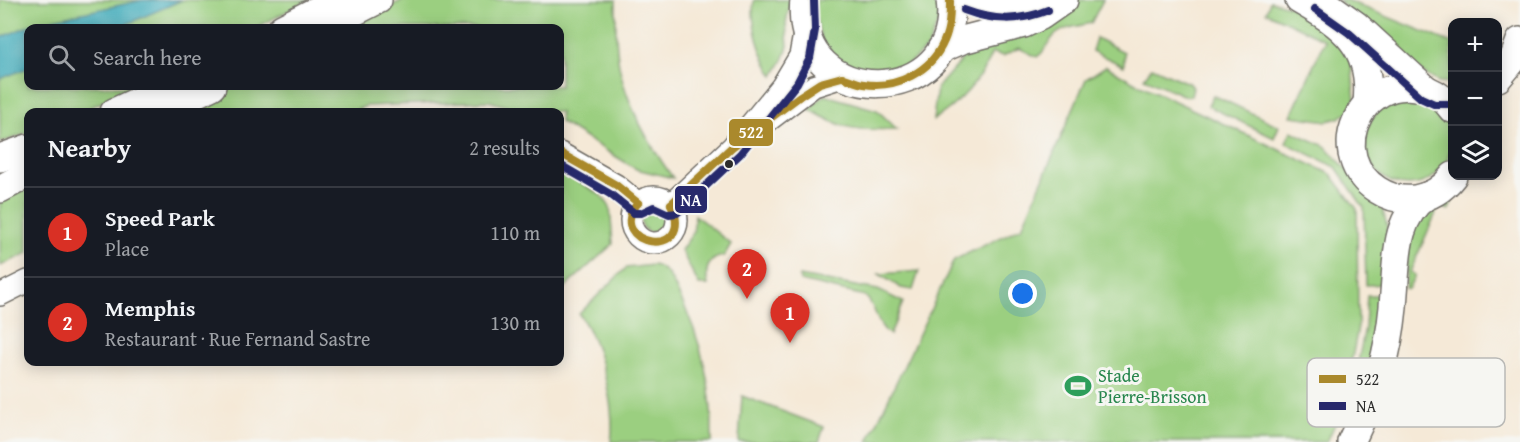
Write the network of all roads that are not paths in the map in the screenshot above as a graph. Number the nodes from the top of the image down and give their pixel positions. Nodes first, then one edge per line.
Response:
1 (337, 0) edge
2 (378, 0) edge
3 (804, 0) edge
4 (950, 0) edge
5 (968, 0) edge
6 (1044, 0) edge
7 (1064, 0) edge
8 (1299, 0) edge
9 (1321, 0) edge
10 (290, 24) edge
11 (331, 24) edge
12 (805, 29) junction
13 (1520, 41) edge
14 (941, 49) junction
15 (1520, 69) edge
16 (1502, 72) edge
17 (842, 77) junction
18 (161, 90) edge
19 (204, 90) edge
20 (1502, 92) edge
21 (1442, 96) edge
22 (1367, 103) junction
23 (123, 108) edge
24 (166, 108) edge
25 (732, 147) junction
26 (24, 149) edge
27 (564, 155) edge
28 (0, 156) edge
29 (24, 173) edge
30 (24, 174) edge
31 (1450, 180) edge
32 (0, 182) edge
33 (0, 189) edge
34 (1379, 191) junction
35 (1426, 196) junction
36 (638, 203) junction
37 (671, 204) junction
38 (1396, 271) junction
39 (24, 283) edge
40 (0, 295) edge
41 (1385, 358) edge
42 (1358, 427) edge
43 (1351, 442) edge

1 - 10 main road
2 - 11 main road
3 - 12 main road
4 - 14 main road
5 - 6 main road
7 - 14 main road
8 - 22 main road
9 - 21 main road
12 - 17 main road
12 - 25 street
13 - 16 main road
14 - 17 main road
15 - 20 main road
17 - 25 street
18 - 23 main road
19 - 24 main road
21 - 22 main road
22 - 34 main road
25 - 37 street
26 - 28 main road
27 - 36 street
29 - 32 main road
30 - 33 main road
31 - 35 main road
34 - 35 main road
34 - 38 main road
35 - 38 main road
36 - 37 street
36 - 37 street
38 - 41 main road
39 - 40 street
42 - 43 main road

